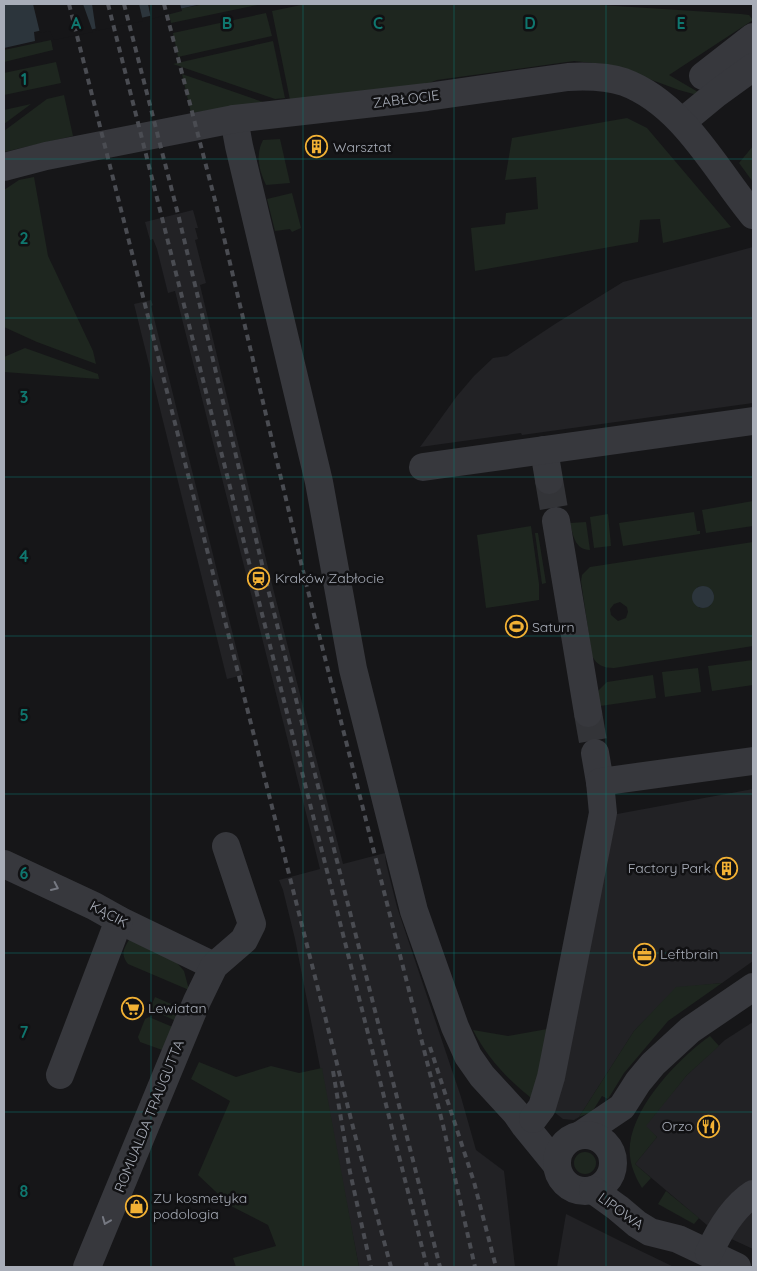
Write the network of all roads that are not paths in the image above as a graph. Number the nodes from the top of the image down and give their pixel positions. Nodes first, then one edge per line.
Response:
1 (753, 37) edge
2 (753, 67) edge
3 (703, 76) dead end
4 (234, 119) junction
5 (682, 122) junction
6 (4, 167) edge
7 (753, 215) edge
8 (753, 421) edge
9 (544, 450) junction
10 (423, 467) dead end
11 (549, 480) tunnel mouth
12 (556, 520) tunnel mouth
13 (588, 713) tunnel mouth
14 (595, 754) tunnel mouth
15 (753, 761) edge
16 (600, 782) junction
17 (226, 846) dead end
18 (6, 871) edge
19 (119, 920) junction
20 (214, 966) junction
21 (753, 987) edge
22 (60, 1075) dead end
23 (622, 1107) junction
24 (524, 1116) junction
25 (569, 1146) junction
26 (613, 1161) junction
27 (593, 1190) junction
28 (753, 1194) edge
29 (678, 1239) junction
30 (709, 1253) junction
31 (87, 1267) edge
32 (737, 1267) edge

1 - 3 street
2 - 5 street
4 - 5 street, ZABŁOCIE
4 - 6 street, ZABŁOCIE
4 - 24 street
5 - 7 street, ZABŁOCIE
8 - 9 street
9 - 10 street
9 - 11 street
12 - 13 street
14 - 16 street
15 - 16 street
16 - 24 street
17 - 20 street
18 -> 19 street, KĄCIK
19 - 20 street, KĄCIK
19 - 22 street
20 -> 31 street, ROMUALDA TRAUGUTTA
21 - 23 street
23 - 25 street
23 - 26 street
24 - 25 street
25 - 26 street
25 - 27 street
26 - 27 street
26 - 29 street, LIPOWA
27 - 29 street, LIPOWA
28 - 30 street
29 - 30 street, LIPOWA
30 - 32 street, LIPOWA

